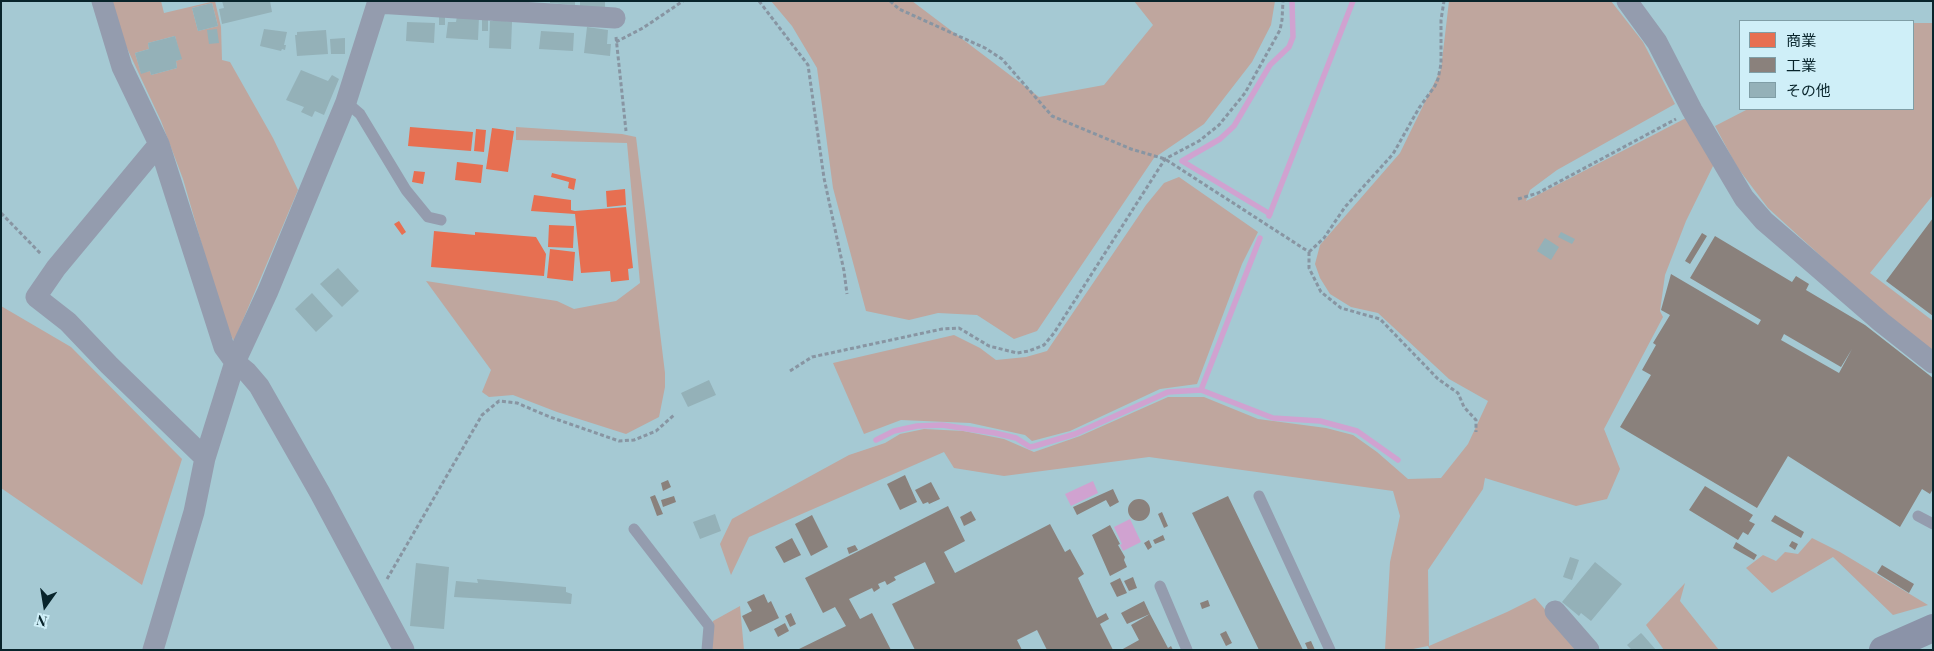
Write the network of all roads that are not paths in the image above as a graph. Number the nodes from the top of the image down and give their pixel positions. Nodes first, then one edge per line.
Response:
1 (102, 1) edge
2 (1627, 1) edge
3 (377, 2) edge
4 (615, 18) road end
5 (346, 102) junction
6 (159, 144) junction
7 (441, 220) dead end
8 (235, 362) junction
9 (1933, 363) edge
10 (205, 458) junction
11 (1259, 496) dead end
12 (1918, 516) dead end
13 (1933, 524) edge
14 (634, 529) dead end
15 (1160, 586) dead end
16 (1555, 611) dead end
17 (1933, 628) edge
18 (153, 650) edge
19 (404, 650) edge
20 (707, 650) edge
21 (1187, 650) edge
22 (1330, 650) edge
23 (1589, 650) edge
24 (1883, 650) edge

1 - 6 street
2 - 9 street
3 - 4 street
3 - 5 street
5 - 7 lane
5 - 8 street
6 - 8 street
6 - 10 street
8 - 10 street
8 - 19 street
10 - 18 street
11 - 22 lane
12 - 13 lane
14 - 20 lane
15 - 21 lane
16 - 23 street
17 - 24 main road

